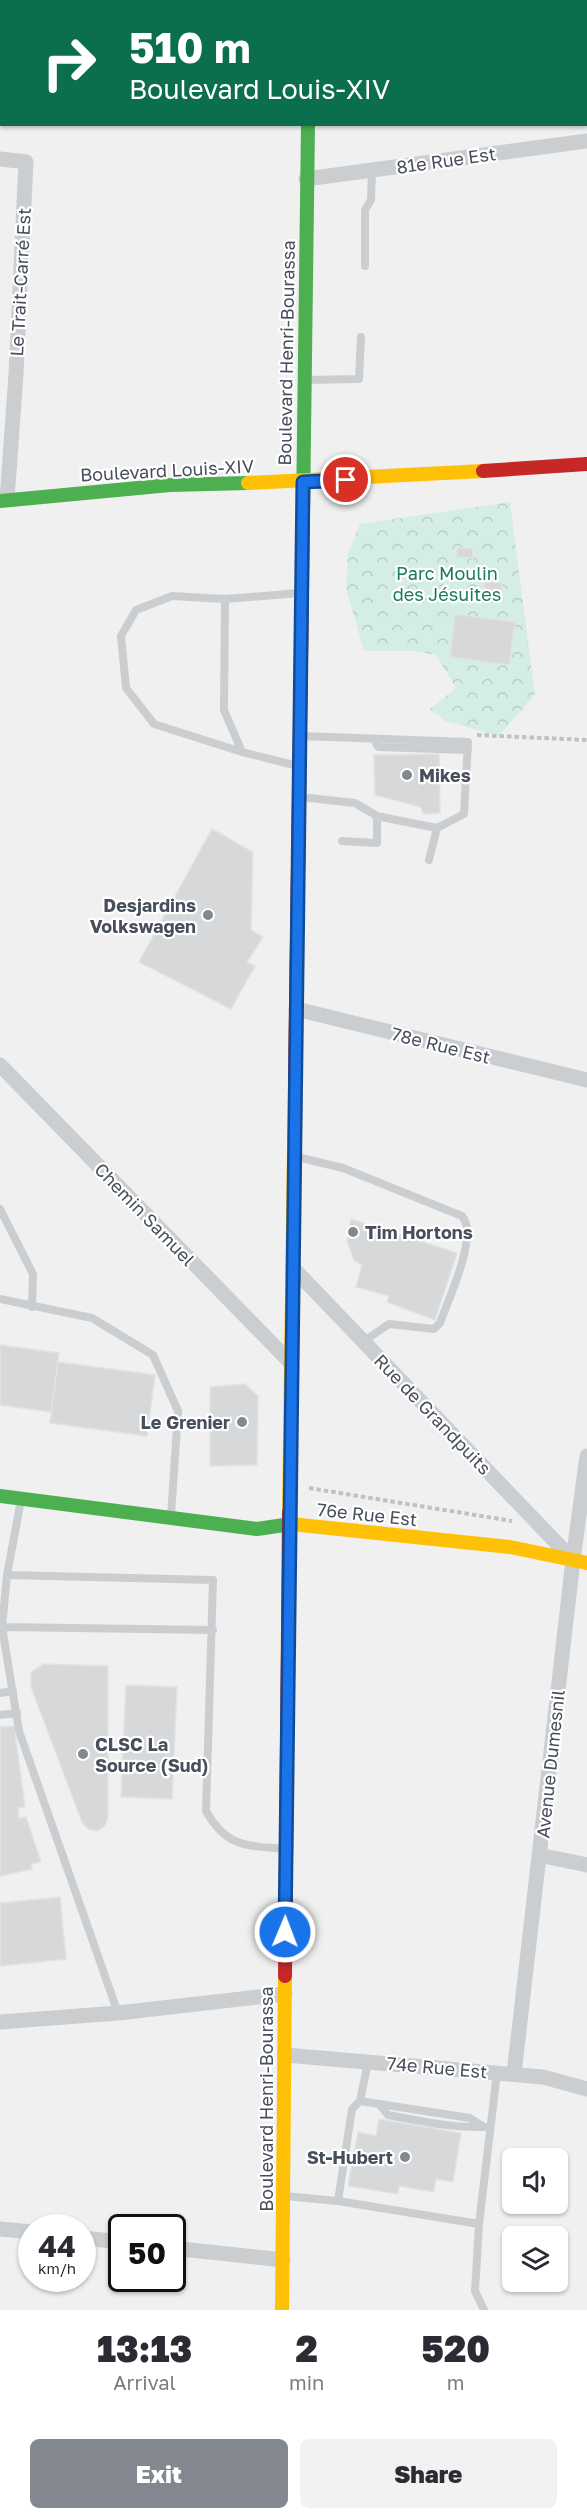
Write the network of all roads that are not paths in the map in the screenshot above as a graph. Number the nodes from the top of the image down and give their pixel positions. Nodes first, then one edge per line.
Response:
1 (308, 126) edge
2 (587, 141) edge
3 (0, 159) edge
4 (372, 170) junction
5 (306, 179) junction
6 (365, 266) dead end
7 (361, 337) dead end
8 (304, 380) junction
9 (587, 464) edge
10 (303, 482) junction
11 (4, 500) edge
12 (302, 593) junction
13 (225, 599) junction
14 (300, 736) junction
15 (242, 752) junction
16 (299, 766) junction
17 (299, 797) junction
18 (376, 816) junction
19 (436, 828) junction
20 (342, 841) dead end
21 (429, 860) dead end
22 (296, 1009) junction
23 (0, 1065) edge
24 (587, 1080) edge
25 (294, 1156) junction
26 (0, 1209) edge
27 (292, 1268) junction
28 (0, 1299) edge
29 (32, 1307) junction
30 (364, 1341) junction
31 (291, 1363) junction
32 (587, 1455) edge
33 (0, 1496) edge
34 (21, 1499) junction
35 (171, 1517) junction
36 (289, 1524) junction
37 (580, 1561) edge
38 (7, 1575) junction
39 (213, 1630) junction
40 (2, 1633) edge
41 (13, 1691) junction
42 (0, 1693) edge
43 (17, 1713) junction
44 (0, 1715) edge
45 (286, 1850) junction
46 (539, 1855) junction
47 (587, 1865) edge
48 (285, 1994) junction
49 (118, 2013) junction
50 (0, 2022) edge
51 (285, 2055) junction
52 (368, 2062) junction
53 (497, 2072) junction
54 (514, 2074) junction
55 (587, 2089) edge
56 (360, 2101) junction
57 (487, 2127) junction
58 (283, 2196) junction
59 (338, 2201) junction
60 (479, 2224) junction
61 (0, 2229) edge
62 (18, 2231) edge
63 (186, 2250) edge
64 (283, 2260) junction
65 (282, 2310) edge
66 (484, 2310) edge

1 - 5 main road, Boulevard Henri-Bourassa
2 - 4 street, 81e Rue Est
3 - 11 street, Le Trait-Carré Est
4 - 5 street, 81e Rue Est
4 - 6 lane
5 - 8 main road, Boulevard Henri-Bourassa
7 - 8 lane
8 - 10 main road, Boulevard Henri-Bourassa
9 - 10 main road, Boulevard Louis-XIV
10 - 11 main road, Boulevard Louis-XIV
10 - 12 main road, Boulevard Henri-Bourassa
12 - 13 lane
12 - 14 main road, Boulevard Henri-Bourassa
13 - 15 lane
13 - 15 lane
14 - 16 main road, Boulevard Henri-Bourassa
14 - 19 lane
15 - 16 lane
16 - 17 main road, Boulevard Henri-Bourassa
17 - 18 lane
17 - 22 main road, Boulevard Henri-Bourassa
18 - 19 lane
18 - 20 lane
19 - 21 lane
22 - 24 street, 78e Rue Est
22 - 25 main road, Boulevard Henri-Bourassa
23 - 31 street, Chemin Samuel
25 - 27 main road, Boulevard Henri-Bourassa
25 - 30 lane
26 - 29 lane
27 - 30 street, Rue de Grandpuits
27 - 31 main road, Boulevard Henri-Bourassa
28 - 29 lane
29 - 35 lane
30 - 37 street, Rue de Grandpuits
31 - 36 main road, Boulevard Henri-Bourassa
32 - 37 street, Avenue Dumesnil
33 - 34 main road, 76e Rue Est
34 - 35 main road, 76e Rue Est
34 - 38 lane
35 - 36 main road, 76e Rue Est
36 - 37 main road, 76e Rue Est
36 - 45 main road, Boulevard Henri-Bourassa
37 - 46 street, Avenue Dumesnil
38 - 39 lane
38 - 40 lane
39 - 40 lane
39 - 45 lane
40 - 41 lane
41 - 42 lane
41 - 43 lane
43 - 44 lane
43 - 49 lane
45 - 48 main road, Boulevard Henri-Bourassa
46 - 47 street
46 - 54 street, Avenue Dumesnil
48 - 49 street
48 - 51 main road, Boulevard Henri-Bourassa
49 - 50 street
51 - 52 street, 74e Rue Est
51 - 58 main road, Boulevard Henri-Bourassa
52 - 53 street, 74e Rue Est
52 - 56 lane
53 - 54 street, 74e Rue Est
53 - 57 lane
54 - 55 street, 74e Rue Est
56 - 57 lane
56 - 59 lane
57 - 60 lane
58 - 59 lane
58 - 64 main road, Boulevard Henri-Bourassa
59 - 60 lane
60 - 66 lane
61 - 62 street
63 - 64 street
64 - 65 main road, Boulevard Henri-Bourassa

